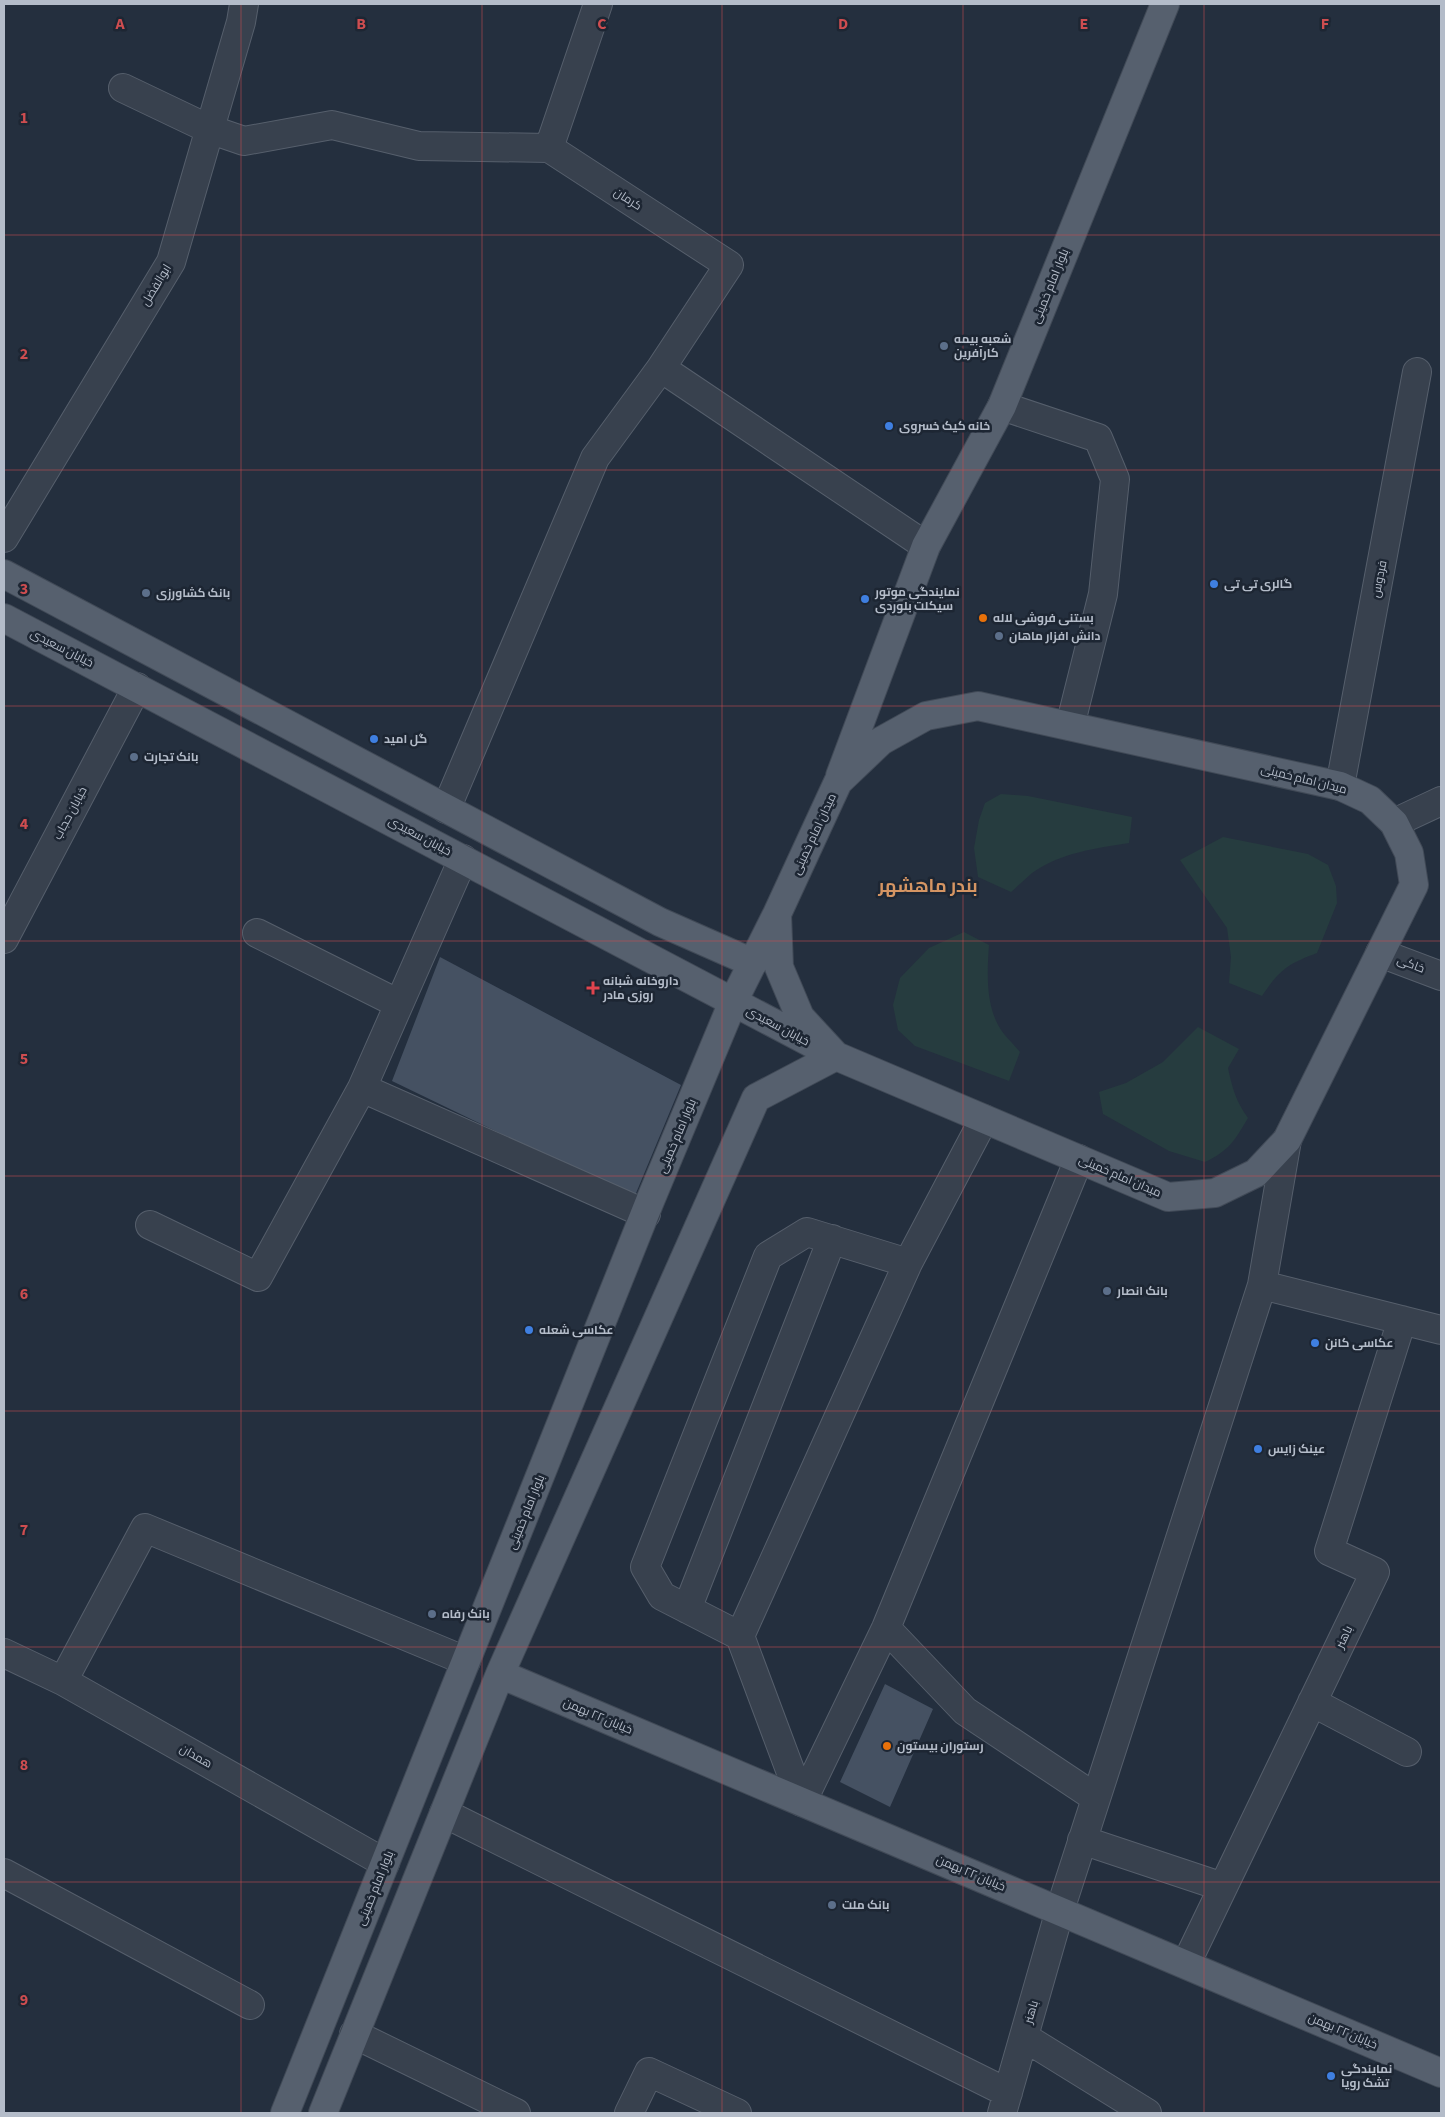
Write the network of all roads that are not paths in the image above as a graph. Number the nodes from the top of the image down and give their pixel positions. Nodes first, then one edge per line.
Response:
1 (244, 4) edge
2 (598, 4) edge
3 (1165, 4) edge
4 (124, 88) dead end
5 (209, 129) junction
6 (549, 148) junction
7 (660, 368) junction
8 (1417, 372) dead end
9 (1002, 406) junction
10 (4, 538) edge
11 (923, 553) junction
12 (4, 574) edge
13 (4, 618) edge
14 (137, 687) junction
15 (1070, 726) junction
16 (838, 782) junction
17 (1340, 786) junction
18 (1441, 801) edge
19 (446, 808) junction
20 (1394, 823) junction
21 (463, 859) junction
22 (777, 914) junction
23 (257, 933) dead end
24 (4, 939) edge
25 (1380, 953) junction
26 (753, 963) junction
27 (1441, 976) edge
28 (733, 1002) junction
29 (399, 1004) junction
30 (836, 1056) junction
31 (362, 1088) junction
32 (984, 1119) junction
33 (1287, 1140) junction
34 (1079, 1159) junction
35 (646, 1214) junction
36 (150, 1225) dead end
37 (832, 1240) junction
38 (908, 1263) junction
39 (1262, 1285) junction
40 (1402, 1320) junction
41 (1441, 1330) edge
42 (687, 1609) junction
43 (886, 1628) junction
44 (740, 1636) junction
45 (4, 1653) edge
46 (466, 1661) junction
47 (500, 1674) junction
48 (62, 1681) junction
49 (1312, 1702) junction
50 (1407, 1752) dead end
51 (1096, 1798) junction
52 (802, 1802) junction
53 (444, 1812) junction
54 (1082, 1840) junction
55 (385, 1863) junction
56 (4, 1873) edge
57 (1223, 1887) junction
58 (1060, 1910) junction
59 (1186, 1964) junction
60 (250, 2005) dead end
61 (354, 2034) junction
62 (1024, 2037) junction
63 (1441, 2073) edge
64 (1005, 2103) edge
65 (286, 2113) edge
66 (322, 2113) edge
67 (516, 2113) edge
68 (629, 2113) edge
69 (737, 2113) edge
70 (1147, 2113) edge

1 - 5 street, ابوالفضل
2 - 6 street
3 - 9 main road, بلوار امام خمینی
4 - 5 street
5 - 6 street
5 - 10 street, ابوالفضل
6 - 7 street, کرمان
7 - 11 street
7 - 19 street
8 - 17 street, فردوس
9 - 11 main road, بلوار امام خمینی
9 - 15 street
11 - 16 main road, بلوار امام خمینی
12 - 19 main road
13 - 14 main road, خیابان سعیدی
14 - 21 main road, خیابان سعیدی
14 - 24 street, خیابان حجاب
15 - 16 main road, میدان امام خمینی
15 - 17 main road, میدان امام خمینی
16 - 22 main road, میدان امام خمینی
17 - 20 main road, میدان امام خمینی
18 - 20 street
19 - 26 main road
20 - 25 main road, میدان امام خمینی
21 - 28 main road, خیابان سعیدی
21 - 29 street
22 - 26 main road, بلوار امام خمینی
22 - 30 main road, میدان امام خمینی
23 - 29 street
25 - 27 street, خاکی
25 - 33 main road, میدان امام خمینی
26 - 28 main road, بلوار امام خمینی
28 - 30 main road, خیابان سعیدی
28 - 35 main road, بلوار امام خمینی
29 - 31 street
30 - 32 main road, میدان امام خمینی
30 - 47 main road
31 - 35 street
31 - 36 street
32 - 34 main road, میدان امام خمینی
32 - 38 street
33 - 34 main road, میدان امام خمینی
33 - 39 street, باهنر
34 - 43 street
35 - 46 main road, بلوار امام خمینی
37 - 38 street
37 - 42 street
37 - 42 street
38 - 44 street
39 - 40 street
39 - 51 street, باهنر
40 - 41 street
40 - 49 street, باهنر
42 - 44 street
43 - 51 street
43 - 52 street
44 - 52 street
45 - 48 street, همدان
46 - 48 street
46 - 55 main road, بلوار امام خمینی
47 - 52 main road, خیابان ۲۲ بهمن
47 - 53 main road
48 - 55 street, همدان
49 - 50 street
49 - 57 street, باهنر
51 - 54 street, باهنر
52 - 58 main road, خیابان ۲۲ بهمن
53 - 61 main road
53 - 64 street
54 - 57 street
54 - 58 street, باهنر
55 - 65 main road, بلوار امام خمینی
56 - 60 street
57 - 59 street, باهنر
58 - 59 main road, خیابان ۲۲ بهمن
58 - 62 street, باهنر
59 - 63 main road, خیابان ۲۲ بهمن
61 - 66 main road
61 - 67 street
62 - 64 street, باهنر
62 - 70 street
68 - 69 street

